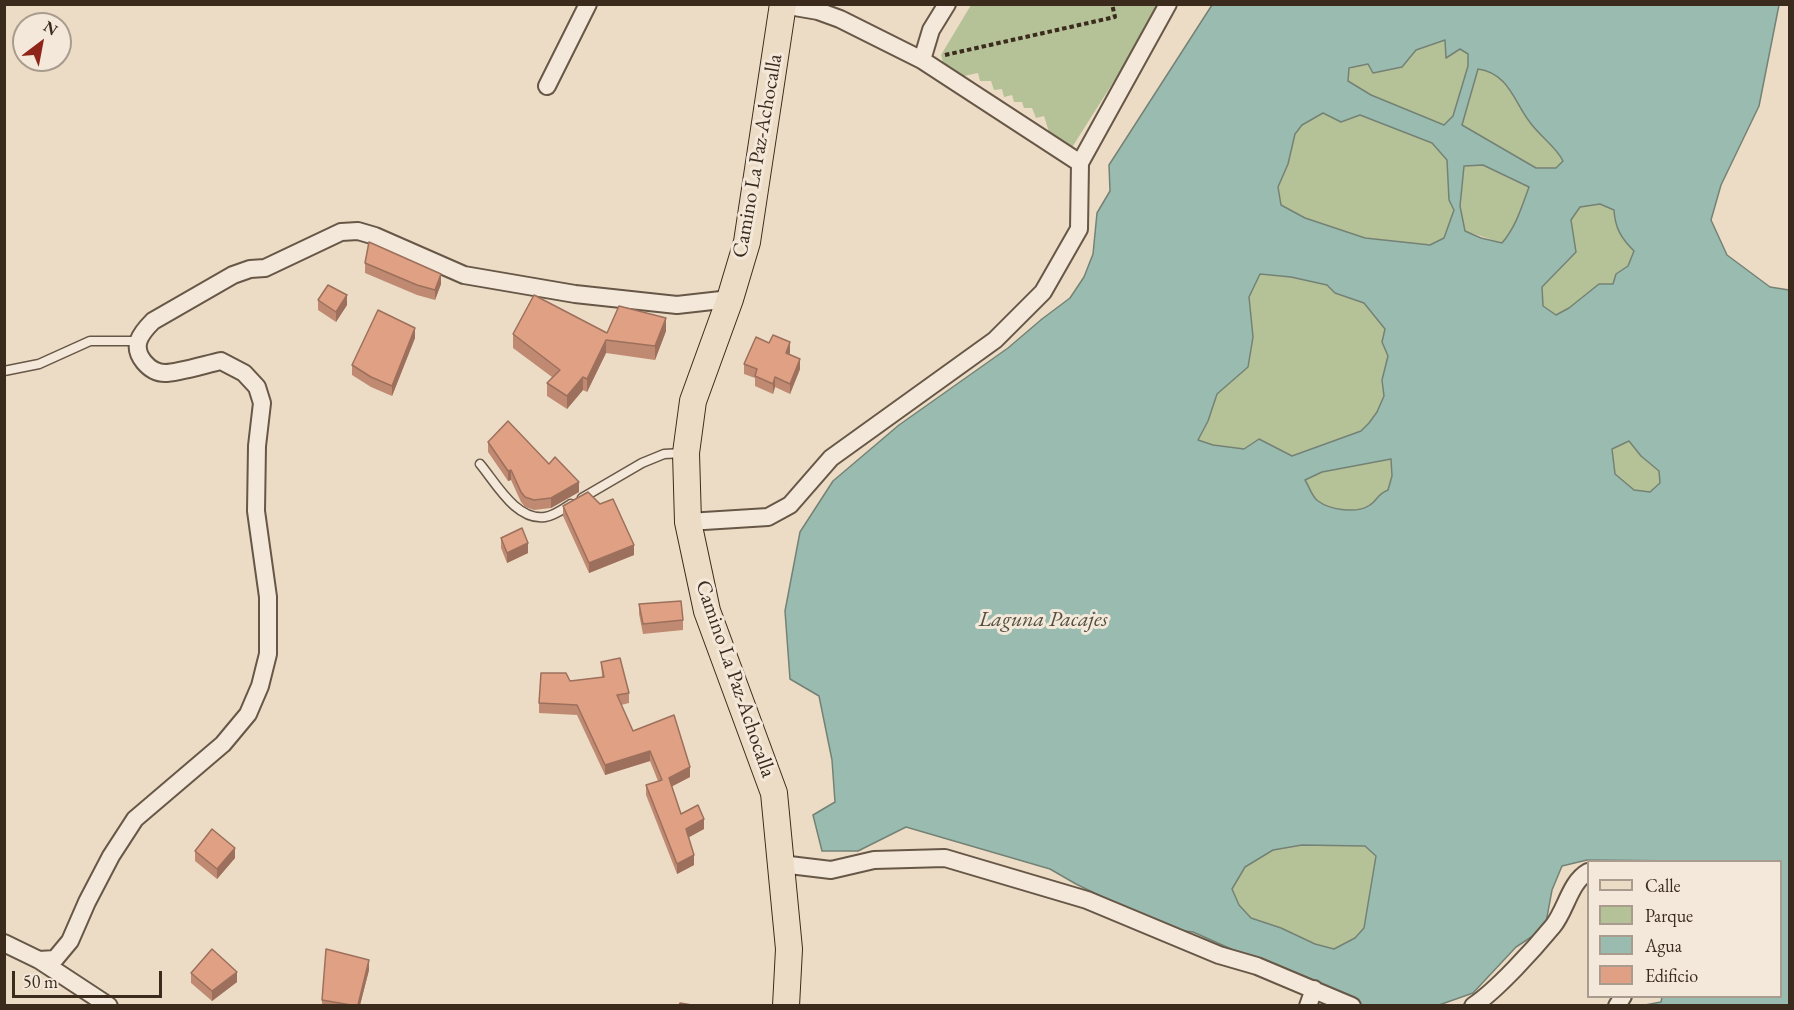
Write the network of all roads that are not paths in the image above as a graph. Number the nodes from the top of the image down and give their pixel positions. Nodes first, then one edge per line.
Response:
1 (588, 4) edge
2 (947, 4) edge
3 (1168, 4) edge
4 (783, 5) edge
5 (922, 60) junction
6 (547, 86) dead end
7 (1080, 163) junction
8 (730, 299) junction
9 (138, 341) junction
10 (4, 371) edge
11 (686, 453) junction
12 (480, 464) dead end
13 (688, 522) junction
14 (781, 864) junction
15 (1587, 873) edge
16 (4, 943) edge
17 (39, 960) junction
18 (1314, 989) junction
19 (109, 1005) edge
20 (786, 1005) edge
21 (1308, 1005) edge
22 (1352, 1005) edge
23 (1473, 1005) edge

1 - 6 street
2 - 5 street
3 - 7 street
4 - 5 street
4 - 8 main road, Camino La Paz-Achocalla
5 - 7 street
7 - 13 street
8 - 9 street
8 - 11 main road, Camino La Paz-Achocalla
9 - 10 lane
9 - 17 street
11 - 12 lane
11 - 13 main road, Camino La Paz-Achocalla
13 - 14 main road, Camino La Paz-Achocalla
14 - 18 street
14 - 20 main road, Camino La Paz-Achocalla
15 - 23 street
16 - 17 street
17 - 19 street
18 - 21 street
18 - 22 street

